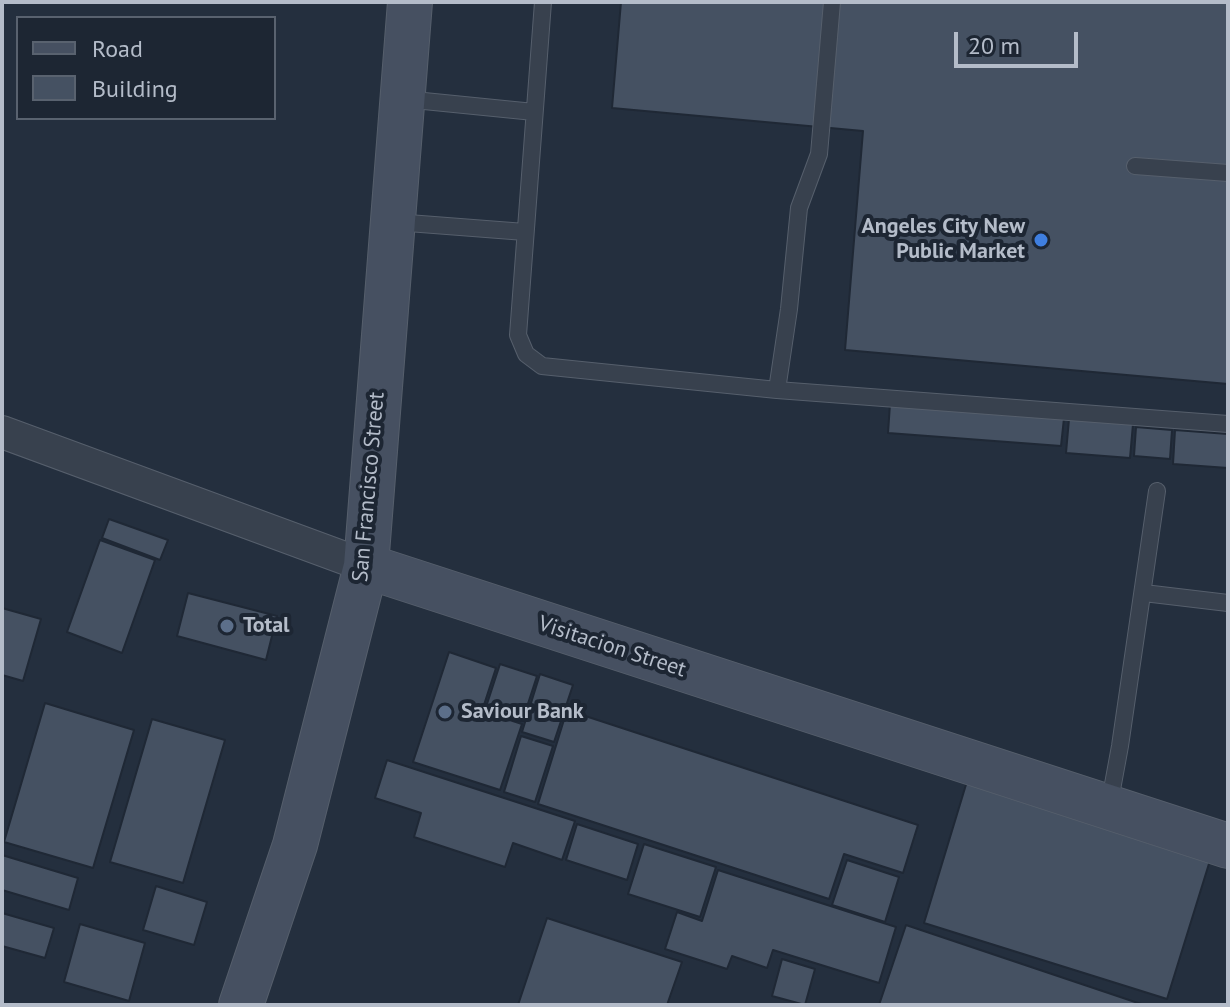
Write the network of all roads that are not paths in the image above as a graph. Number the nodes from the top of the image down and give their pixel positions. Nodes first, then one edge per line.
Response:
1 (410, 2) edge
2 (543, 2) edge
3 (832, 2) edge
4 (401, 99) junction
5 (534, 112) junction
6 (1135, 166) dead end
7 (1228, 173) edge
8 (391, 221) junction
9 (525, 232) junction
10 (777, 390) junction
11 (1228, 424) edge
12 (2, 432) edge
13 (1157, 491) dead end
14 (366, 566) junction
15 (1144, 593) junction
16 (1228, 603) edge
17 (1108, 808) junction
18 (1228, 846) edge
19 (241, 1005) edge

1 - 4 street, San Francisco Street
2 - 5 lane
3 - 10 lane
4 - 5 lane
4 - 8 street, San Francisco Street
5 - 9 lane
6 - 7 lane
8 - 9 lane
8 - 14 street, San Francisco Street
9 - 10 lane
10 - 11 lane
12 - 14 street, Visitacion Street
13 - 15 lane
14 - 17 street, Visitacion Street
14 - 19 street, San Francisco Street
15 - 16 lane
15 - 17 lane
17 - 18 street, Visitacion Street

